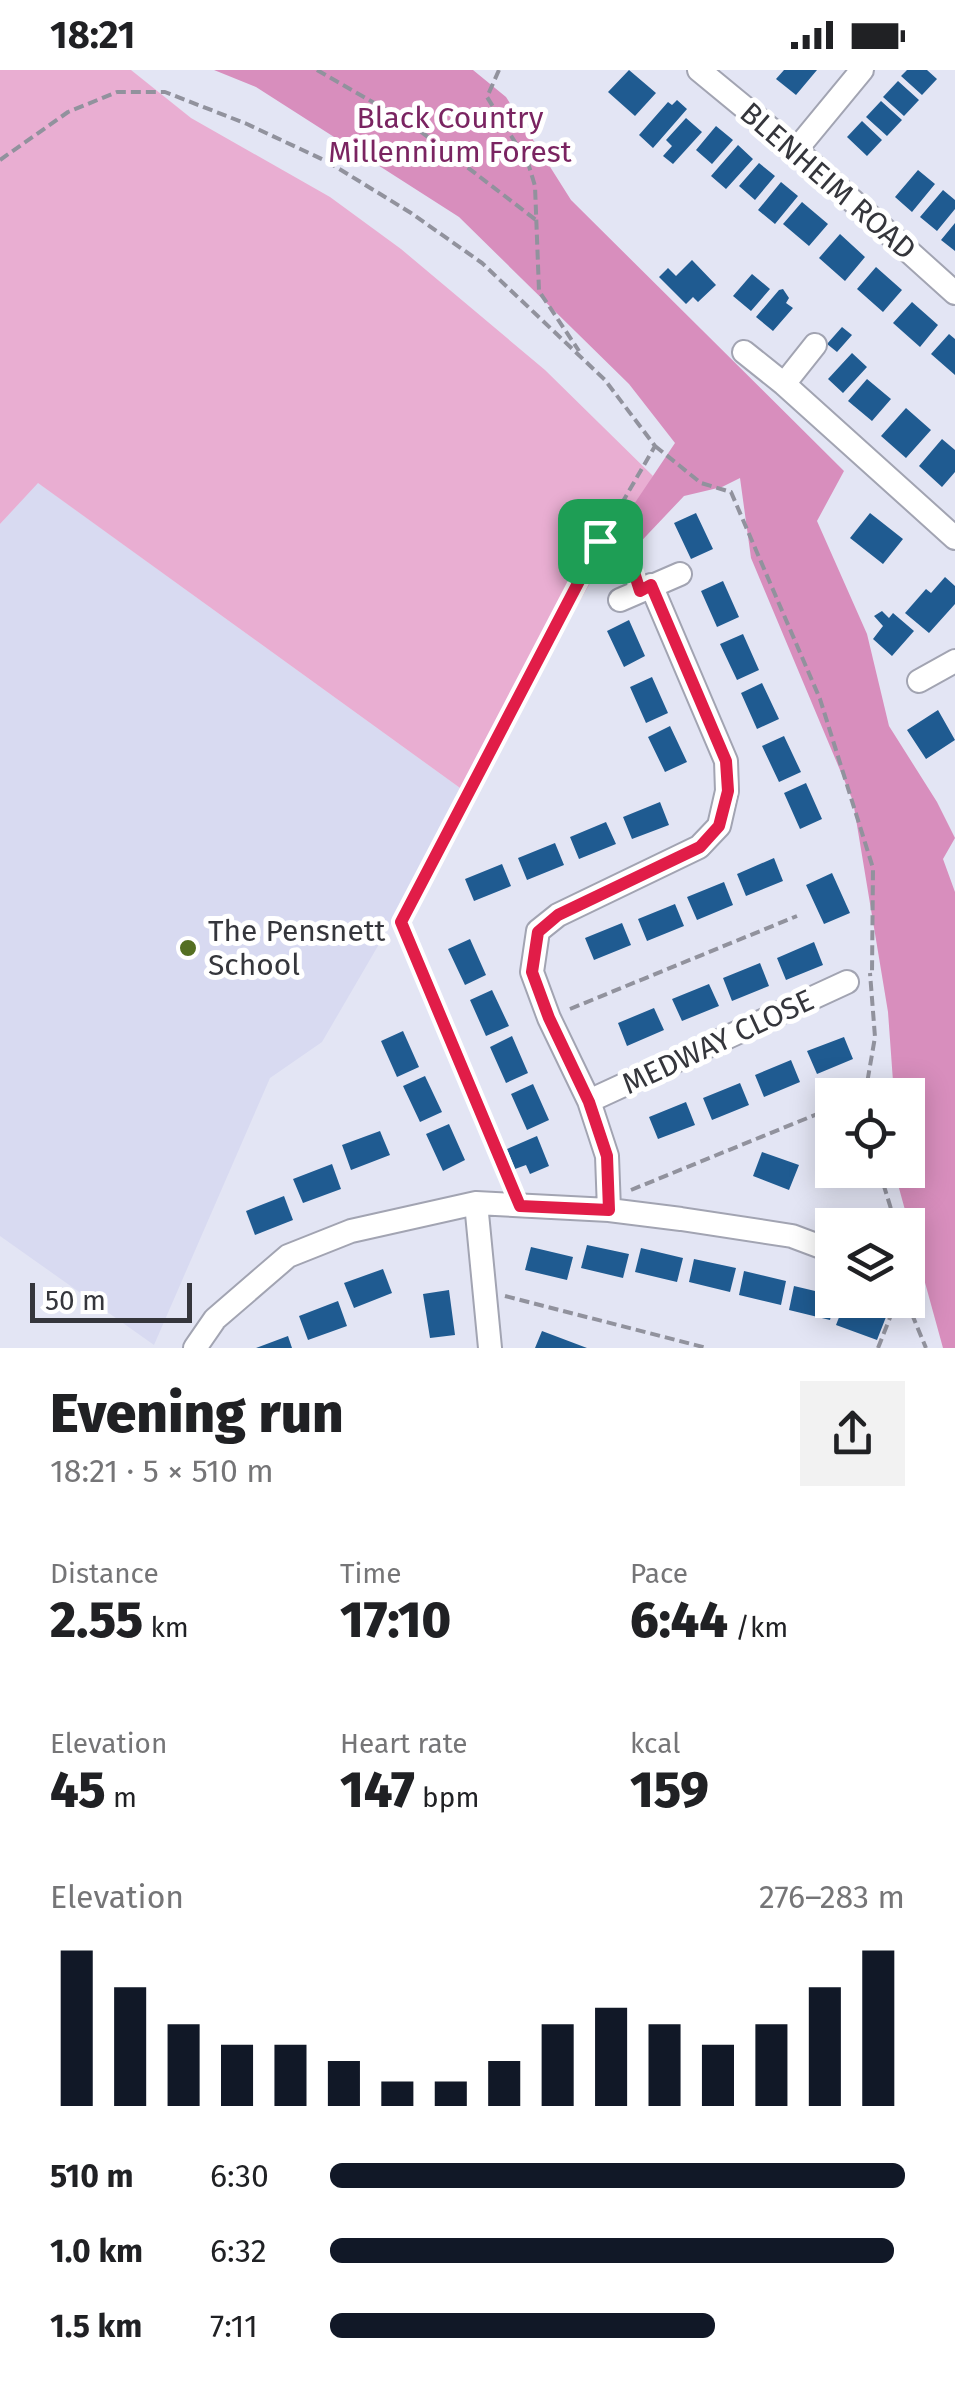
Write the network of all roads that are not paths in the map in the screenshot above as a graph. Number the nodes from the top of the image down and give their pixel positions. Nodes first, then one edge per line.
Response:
1 (699, 70) edge
2 (862, 70) edge
3 (796, 150) junction
4 (955, 293) edge
5 (815, 345) dead end
6 (744, 352) dead end
7 (784, 384) junction
8 (955, 538) edge
9 (680, 574) dead end
10 (955, 662) edge
11 (919, 681) dead end
12 (847, 982) road end
13 (589, 1102) junction
14 (476, 1203) junction
15 (609, 1205) junction
16 (815, 1245) edge
17 (195, 1348) edge
18 (490, 1348) edge

1 - 3 street, BLENHEIM ROAD
2 - 3 street
3 - 4 street, BLENHEIM ROAD
5 - 7 street
6 - 7 street
7 - 8 street
9 - 13 street
10 - 11 street
12 - 13 street, MEDWAY CLOSE
13 - 15 street
14 - 15 street
14 - 17 street
14 - 18 street
15 - 16 street

